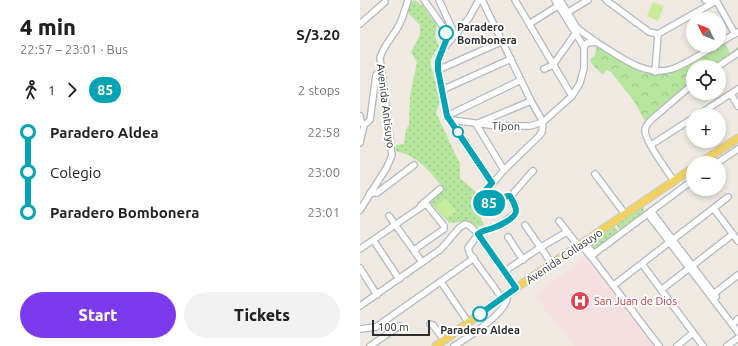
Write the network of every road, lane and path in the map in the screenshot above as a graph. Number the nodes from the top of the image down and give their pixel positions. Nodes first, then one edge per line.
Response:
1 (408, 0) edge
2 (424, 0) edge
3 (439, 0) edge
4 (480, 0) edge
5 (515, 0) edge
6 (555, 0) edge
7 (588, 0) edge
8 (606, 0) edge
9 (705, 0) edge
10 (716, 0) edge
11 (385, 2) dead end
12 (560, 3) edge
13 (565, 14) junction
14 (360, 24) edge
15 (529, 24) junction
16 (737, 33) edge
17 (575, 34) junction
18 (658, 34) junction
19 (455, 35) junction
20 (726, 39) edge
21 (502, 41) junction
22 (596, 42) junction
23 (584, 47) junction
24 (442, 50) junction
25 (703, 52) edge
26 (738, 53) edge
27 (511, 59) junction
28 (726, 61) edge
29 (552, 64) junction
30 (544, 69) dead end
31 (438, 70) junction
32 (381, 72) junction
33 (654, 72) junction
34 (522, 80) junction
35 (738, 89) edge
36 (442, 90) junction
37 (686, 90) edge
38 (731, 94) junction
39 (572, 96) junction
40 (531, 100) junction
41 (738, 106) edge
42 (709, 108) edge
43 (360, 116) edge
44 (449, 118) junction
45 (543, 122) junction
46 (686, 122) edge
47 (476, 124) junction
48 (364, 125) junction
49 (738, 138) edge
50 (360, 143) edge
51 (651, 145) junction
52 (738, 149) edge
53 (711, 156) edge
54 (726, 157) edge
55 (414, 165) dead end
56 (504, 170) junction
57 (533, 171) dead end
58 (686, 173) edge
59 (595, 174) dead end
60 (674, 181) junction
61 (492, 183) junction
62 (686, 185) edge
63 (440, 189) dead end
64 (370, 193) junction
65 (510, 196) junction
66 (728, 198) dead end
67 (714, 208) junction
68 (360, 210) edge
69 (650, 212) junction
70 (625, 214) junction
71 (389, 216) dead end
72 (559, 220) dead end
73 (395, 224) junction
74 (525, 225) dead end
75 (567, 232) junction
76 (478, 234) junction
77 (733, 234) junction
78 (508, 237) dead end
79 (738, 241) edge
80 (671, 242) junction
81 (376, 244) dead end
82 (582, 244) junction
83 (540, 247) junction
84 (360, 249) edge
85 (414, 250) junction
86 (593, 255) junction
87 (474, 258) junction
88 (523, 260) junction
89 (422, 262) junction
90 (552, 264) junction
91 (642, 264) junction
92 (691, 267) junction
93 (360, 268) edge
94 (505, 271) junction
95 (738, 275) edge
96 (399, 279) junction
97 (441, 282) junction
98 (614, 285) junction
99 (516, 288) junction
100 (661, 290) junction
101 (377, 295) junction
102 (712, 295) junction
103 (505, 296) junction
104 (360, 306) edge
105 (468, 322) junction
106 (737, 322) edge
107 (430, 324) dead end
108 (399, 326) dead end
109 (360, 329) edge
110 (738, 332) edge
111 (693, 333) junction
112 (738, 338) edge
113 (444, 340) junction
114 (370, 346) edge
115 (436, 346) edge
116 (454, 346) edge
117 (659, 346) edge
118 (677, 346) edge
119 (704, 346) edge
120 (727, 346) edge

1 - 32 street, Avenida Antisuyo
2 - 24 street
3 - 19 street
4 - 19 street
4 - 21 street
5 - 15 street
6 - 12 street
7 - 13 street
8 - 18 street
9 - 10 street
10 - 16 street
10 - 18 street
11 - 14 street
12 - 13 street
12 - 15 street
13 - 17 street
13 - 22 street
15 - 29 street
16 - 20 street
17 - 23 street
17 - 29 street
18 - 33 street
19 - 24 street
21 - 27 street
21 - 31 street
22 - 23 street
22 - 33 street
23 - 39 street
24 - 31 street
25 - 33 street
26 - 28 street
27 - 34 street
27 - 36 street
29 - 30 street
29 - 39 street
31 - 36 street
32 - 48 street
32 - 64 street, Avenida Antisuyo
34 - 40 street
34 - 44 street
35 - 38 street
36 - 44 street
37 - 51 street
38 - 41 street
38 - 42 street
39 - 45 street
40 - 45 street
40 - 47 street
43 - 48 street
44 - 47 street, Tipon
44 - 61 street
45 - 47 street, Tipon
45 - 56 street
46 - 51 street
47 - 56 street
48 - 50 street
49 - 53 main road
51 - 60 street
52 - 54 street
55 - 64 street
56 - 61 street
57 - 65 street
58 - 60 main road, Avenida Collasuyo
59 - 70 street
60 - 70 main road, Avenida Collasuyo
61 - 65 street
62 - 69 street
63 - 73 street
64 - 68 street, Avenida Antisuyo
65 - 76 street
66 - 67 street
67 - 77 street
67 - 80 street
69 - 80 street
69 - 86 street
70 - 82 main road, Avenida Collasuyo
71 - 73 street
72 - 75 street
73 - 84 street
73 - 85 street
73 - 85 street
74 - 83 street
75 - 82 street
75 - 83 street
76 - 87 street
76 - 89 street
76 - 94 street
77 - 79 street
77 - 92 street
78 - 88 street
80 - 91 street
80 - 92 street
81 - 96 street
82 - 86 street
82 - 90 main road, Avenida Collasuyo
83 - 88 street
83 - 90 street
85 - 89 street
86 - 98 street
87 - 97 street
87 - 103 street
88 - 94 street
89 - 96 street
90 - 99 main road, Avenida Collasuyo
91 - 98 street
91 - 100 street
92 - 100 street
92 - 102 street
93 - 101 street
94 - 99 street
95 - 102 street
96 - 101 street
97 - 105 street
97 - 109 street
98 - 117 street
99 - 103 main road, Avenida Collasuyo
100 - 111 street
101 - 104 street
102 - 106 street
102 - 110 street
103 - 105 main road, Avenida Collasuyo
103 - 116 street
105 - 113 main road, Avenida Collasuyo
107 - 113 street
108 - 114 street
111 - 118 street
111 - 119 street
112 - 120 street
113 - 115 main road, Avenida Collasuyo

